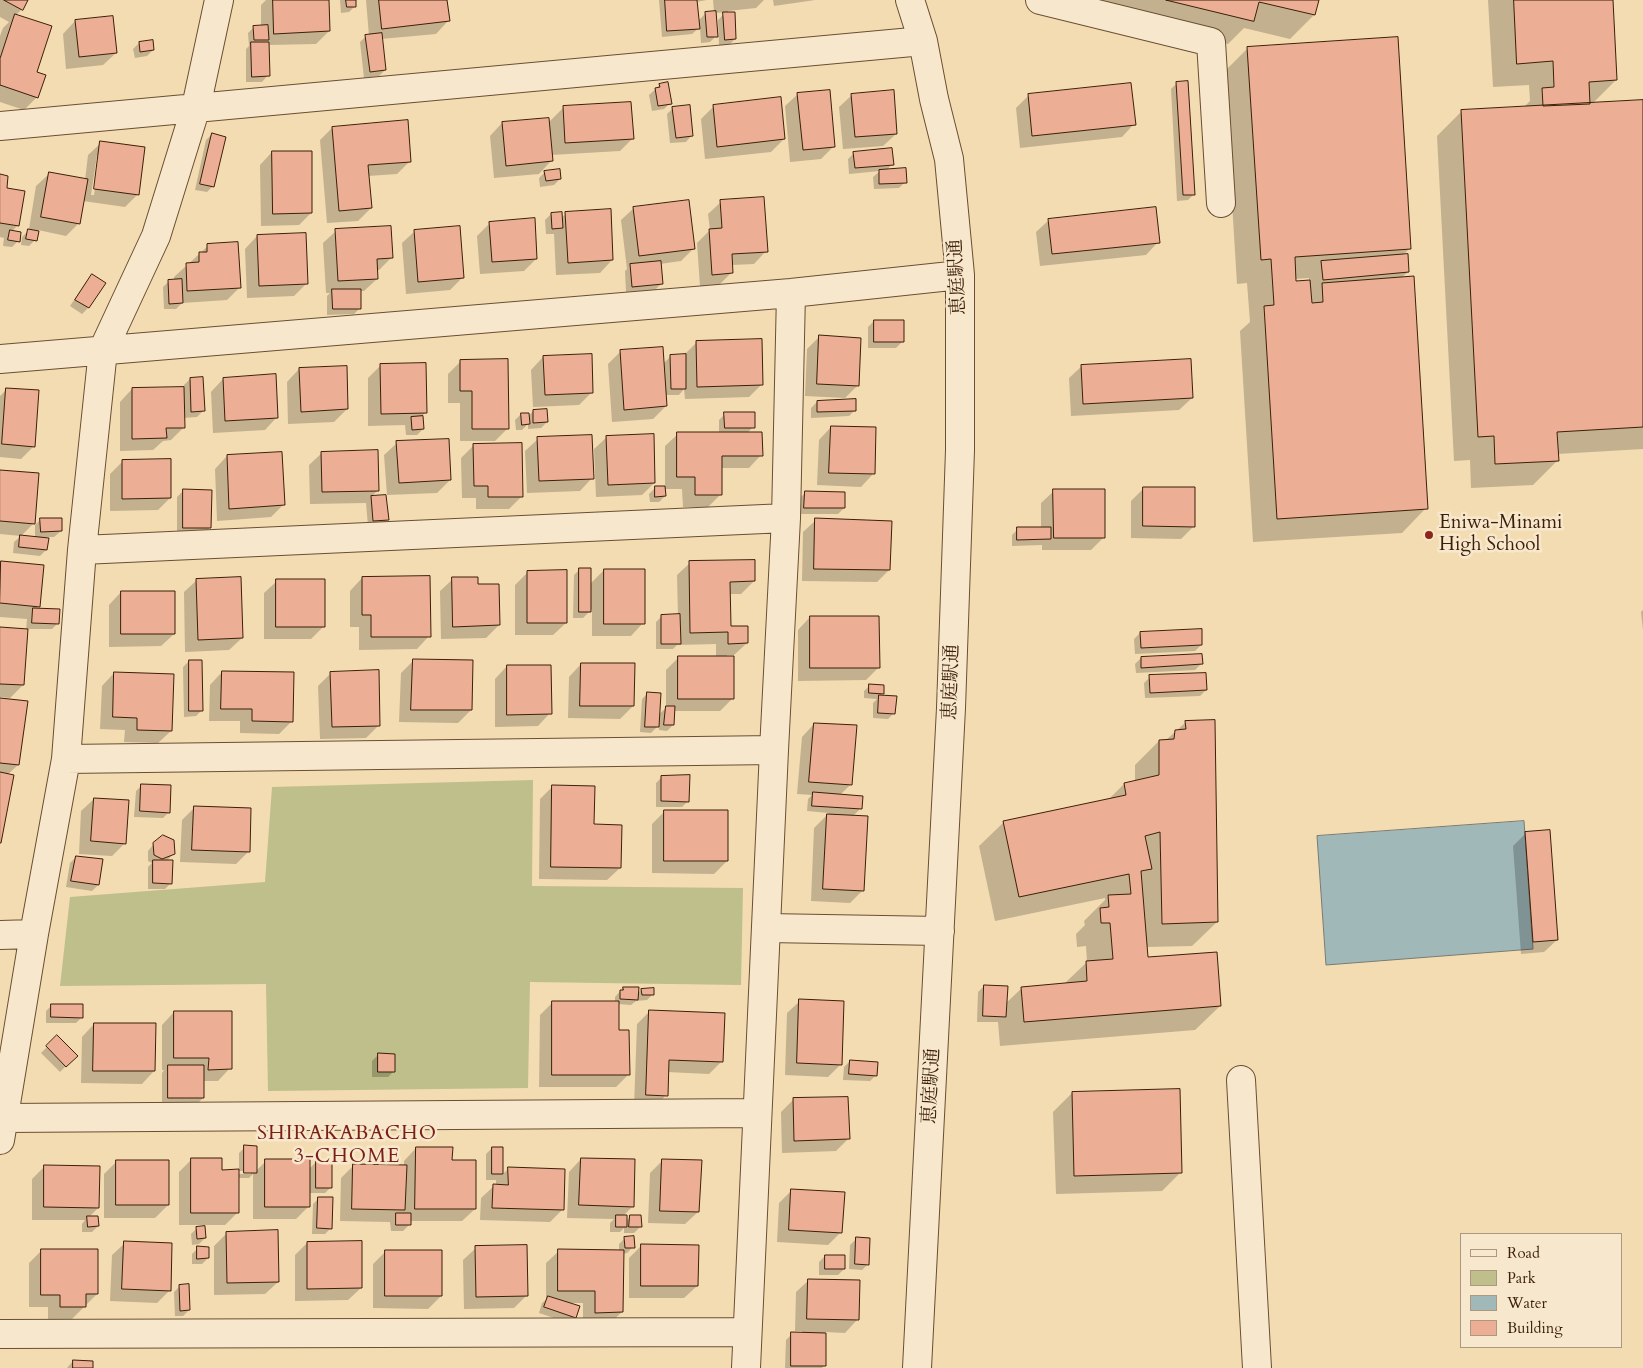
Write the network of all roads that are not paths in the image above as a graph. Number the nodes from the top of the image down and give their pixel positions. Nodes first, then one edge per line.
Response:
1 (219, 0) edge
2 (910, 0) edge
3 (1040, 0) edge
4 (923, 40) junction
5 (196, 107) junction
6 (0, 126) edge
7 (1221, 203) dead end
8 (960, 275) junction
9 (791, 293) junction
10 (103, 350) junction
11 (0, 359) edge
12 (786, 518) junction
13 (82, 550) junction
14 (774, 750) junction
15 (66, 759) junction
16 (767, 928) junction
17 (940, 931) junction
18 (34, 934) junction
19 (0, 935) edge
20 (1240, 1080) dead end
21 (757, 1114) junction
22 (2, 1129) edge
23 (747, 1332) junction
24 (0, 1334) edge
25 (746, 1368) edge
26 (917, 1368) edge
27 (1257, 1368) edge

1 - 5 street
2 - 4 street, 恵庭駅通
3 - 7 street
4 - 5 street
4 - 8 street, 恵庭駅通
5 - 6 street
5 - 10 street
8 - 9 street
8 - 17 street, 恵庭駅通
9 - 10 street
9 - 12 street
10 - 11 street
10 - 13 street
12 - 13 street
12 - 14 street
13 - 15 street
14 - 15 street
14 - 16 street
15 - 18 street
16 - 17 street
16 - 21 street
17 - 26 street, 恵庭駅通
18 - 19 street
18 - 22 street
20 - 27 street
21 - 22 street
21 - 23 street
23 - 24 street
23 - 25 street

